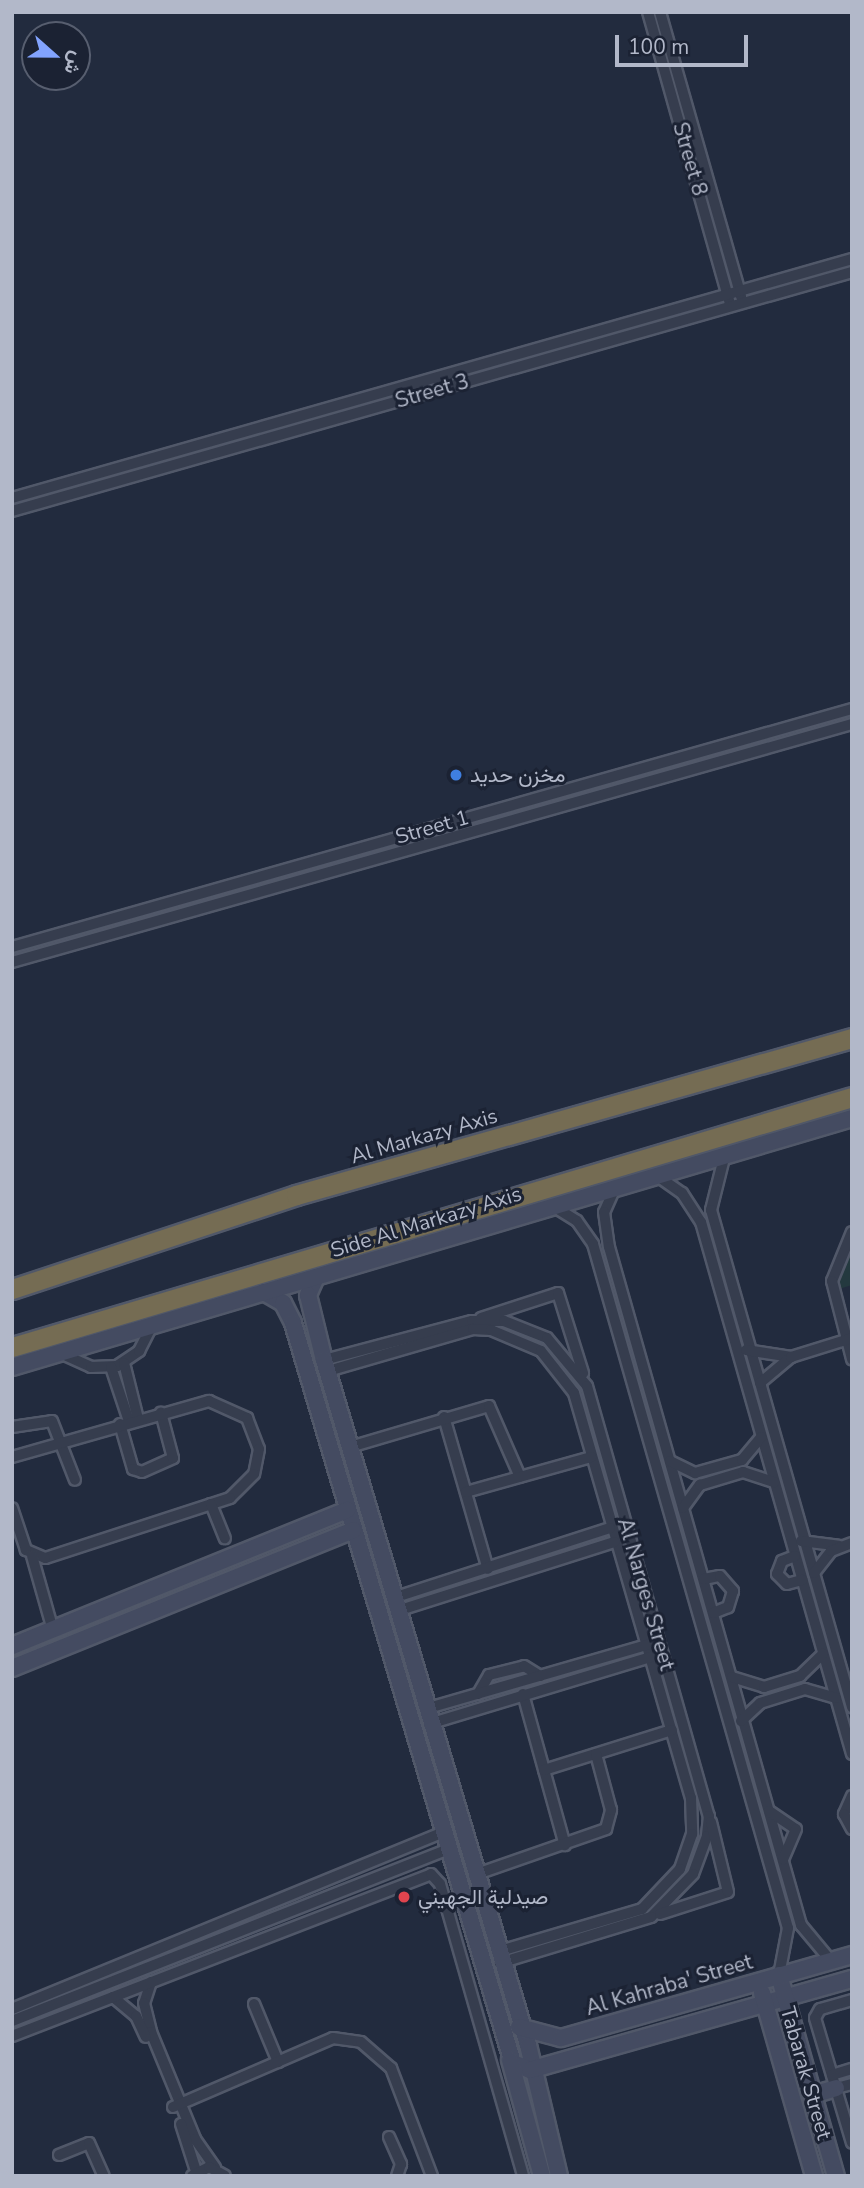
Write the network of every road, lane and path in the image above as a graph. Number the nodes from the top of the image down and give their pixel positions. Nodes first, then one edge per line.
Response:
1 (648, 12) edge
2 (660, 12) edge
3 (852, 260) edge
4 (852, 272) edge
5 (808, 278) junction
6 (736, 300) junction
7 (12, 498) edge
8 (12, 511) edge
9 (852, 709) edge
10 (852, 724) edge
11 (337, 854) junction
12 (340, 867) junction
13 (12, 947) edge
14 (12, 962) edge
15 (852, 1038) edge
16 (852, 1097) edge
17 (852, 1118) edge
18 (725, 1154) junction
19 (656, 1175) junction
20 (614, 1190) junction
21 (553, 1206) junction
22 (852, 1231) edge
23 (316, 1277) junction
24 (12, 1289) edge
25 (264, 1292) junction
26 (313, 1319) junction
27 (472, 1321) junction
28 (293, 1323) junction
29 (152, 1326) junction
30 (849, 1339) edge
31 (12, 1347) edge
32 (750, 1348) junction
33 (737, 1352) junction
34 (60, 1353) junction
35 (791, 1357) junction
36 (852, 1359) edge
37 (124, 1363) junction
38 (326, 1366) junction
39 (12, 1367) edge
40 (111, 1367) junction
41 (760, 1383) junction
42 (587, 1386) junction
43 (161, 1413) junction
44 (444, 1417) junction
45 (129, 1421) junction
46 (12, 1427) edge
47 (761, 1437) junction
48 (60, 1439) junction
49 (350, 1447) junction
50 (12, 1457) edge
51 (591, 1457) junction
52 (670, 1461) junction
53 (520, 1477) junction
54 (75, 1480) dead end
55 (774, 1482) junction
56 (466, 1492) junction
57 (211, 1504) junction
58 (12, 1508) edge
59 (684, 1508) junction
60 (347, 1510) junction
61 (610, 1528) junction
62 (353, 1530) junction
63 (16, 1537) edge
64 (225, 1538) dead end
65 (805, 1540) junction
66 (614, 1542) junction
67 (852, 1543) edge
68 (792, 1544) junction
69 (839, 1546) junction
70 (32, 1556) junction
71 (794, 1556) junction
72 (488, 1569) junction
73 (814, 1573) junction
74 (704, 1579) junction
75 (802, 1580) junction
76 (118, 1603) junction
77 (395, 1604) junction
78 (713, 1613) junction
79 (87, 1616) junction
80 (125, 1622) junction
81 (53, 1630) junction
82 (91, 1636) junction
83 (659, 1641) junction
84 (647, 1645) junction
85 (12, 1646) edge
86 (663, 1654) junction
87 (823, 1654) junction
88 (650, 1657) junction
89 (12, 1668) edge
90 (732, 1677) junction
91 (523, 1694) junction
92 (835, 1698) junction
93 (852, 1707) edge
94 (427, 1716) junction
95 (743, 1720) junction
96 (730, 1724) junction
97 (672, 1730) junction
98 (596, 1754) junction
99 (852, 1754) edge
100 (544, 1770) junction
101 (444, 1777) junction
102 (426, 1783) junction
103 (852, 1796) edge
104 (769, 1811) junction
105 (709, 1816) junction
106 (852, 1829) edge
107 (442, 1833) junction
108 (565, 1845) junction
109 (447, 1850) junction
110 (783, 1859) junction
111 (474, 1875) junction
112 (651, 1917) junction
113 (473, 1938) junction
114 (457, 1942) junction
115 (193, 1948) junction
116 (852, 1955) edge
117 (499, 1957) junction
118 (831, 1961) junction
119 (198, 1963) junction
120 (779, 1975) junction
121 (852, 1979) edge
122 (758, 1981) junction
123 (151, 1982) junction
124 (113, 1997) junction
125 (785, 1998) junction
126 (852, 2000) edge
127 (254, 2004) dead end
128 (765, 2004) junction
129 (12, 2009) edge
130 (12, 2021) edge
131 (499, 2026) junction
132 (522, 2029) junction
133 (13, 2034) edge
134 (510, 2060) junction
135 (278, 2062) junction
136 (560, 2062) junction
137 (852, 2069) edge
138 (530, 2070) junction
139 (840, 2082) edge
140 (812, 2095) junction
141 (537, 2097) junction
142 (177, 2105) junction
143 (389, 2137) dead end
144 (852, 2143) edge
145 (59, 2155) dead end
146 (215, 2168) junction
147 (194, 2174) edge
148 (104, 2176) edge
149 (225, 2176) edge
150 (397, 2176) edge
151 (432, 2176) edge
152 (523, 2176) edge
153 (542, 2176) edge
154 (559, 2176) edge
155 (814, 2176) edge
156 (836, 2176) edge

1 - 6 street, Street 8
2 - 6 street, Street 8
3 - 5 street, Street 3
4 - 5 street, Street 3
5 - 6 street, Street 3
6 - 7 street, Street 3
6 - 8 street, Street 3
9 - 11 street, Street 1
10 - 12 street, Street 1
11 - 12 street
11 - 13 street, Street 1
12 - 14 street, Street 1
15 - 24 highway, Al Markazy Axis
16 - 31 highway
17 - 18 street, Side Al Markazy Axis
18 - 19 street, Side Al Markazy Axis
18 - 32 street
19 - 20 street, Side Al Markazy Axis
19 - 33 street
20 - 21 street, Side Al Markazy Axis
20 - 52 street
21 - 23 street, Side Al Markazy Axis
21 - 96 street
22 - 30 street
23 - 25 street, Side Al Markazy Axis
23 - 26 street
25 - 28 street
25 - 29 street, Side Al Markazy Axis
26 - 28 street
26 - 38 street
27 - 38 street, Al Narges Street
27 - 42 street, Al Narges Street
27 - 42 street
28 - 60 street
29 - 34 street, Side Al Markazy Axis
29 - 37 street
30 - 35 street
30 - 36 street
32 - 33 street
32 - 35 street
32 - 41 street
33 - 47 street
34 - 39 street, Side Al Markazy Axis
34 - 40 street
35 - 41 street
37 - 40 street
37 - 45 street
38 - 49 street
38 - 51 street, Al Narges Street
40 - 45 street
41 - 65 street
42 - 83 street, Al Narges Street
43 - 45 street
43 - 45 street
43 - 57 street
44 - 49 street
44 - 53 street
44 - 56 street
45 - 48 street
46 - 48 street
47 - 52 street
47 - 55 street
48 - 50 street
48 - 54 street
49 - 77 street
51 - 53 street
51 - 61 street, Al Narges Street
52 - 59 street
53 - 56 street
55 - 59 street
55 - 68 street
56 - 72 street
57 - 64 street
57 - 70 street
58 - 63 street
59 - 74 street
60 - 62 street
60 - 76 street
61 - 66 street, Al Narges Street
61 - 72 street
62 - 80 street
62 - 102 street
63 - 70 street
65 - 68 street
65 - 69 street
65 - 73 street
66 - 77 street
66 - 84 street, Al Narges Street
67 - 69 street
68 - 71 street
69 - 73 street
70 - 81 street
71 - 75 street
71 - 75 street
72 - 77 street
73 - 93 street
74 - 78 street
74 - 78 street
75 - 87 street
76 - 79 street
76 - 80 street
77 - 94 street
78 - 90 street
79 - 81 street
79 - 82 street
80 - 82 street
81 - 85 street
82 - 89 street
83 - 84 street
83 - 86 street, Al Narges Street
84 - 88 street, Al Narges Street
84 - 94 street
86 - 88 street
86 - 105 street, Al Narges Street
87 - 90 street
87 - 92 street
88 - 91 street
88 - 97 street, Al Narges Street
90 - 95 street
91 - 94 street
91 - 100 street
92 - 95 street
92 - 99 street
94 - 101 street
95 - 96 street
95 - 104 street
96 - 120 street
97 - 98 street
97 - 117 street, Al Narges Street
98 - 100 street
98 - 108 street
100 - 108 street
101 - 102 street
101 - 111 street
102 - 107 street
103 - 106 street
104 - 110 street
104 - 110 street
105 - 112 street
105 - 112 street, Al Narges Street
107 - 109 street
107 - 129 street
108 - 111 street
109 - 113 street
109 - 115 street
110 - 118 street
111 - 117 street
112 - 117 street
113 - 114 street
113 - 131 street
114 - 119 street
114 - 152 street
115 - 119 street
115 - 130 street
116 - 118 street, Al Kahraba' Street
117 - 132 street
118 - 120 street, Al Kahraba' Street
119 - 123 street
120 - 122 street, Al Kahraba' Street
120 - 125 street, Tabarak Street
121 - 125 street, Al Kahraba' Street
122 - 128 street, Tabarak Street
122 - 132 street, Al Kahraba' Street
123 - 124 street
123 - 142 street
124 - 133 street
124 - 142 street
125 - 128 street, Al Kahraba' Street
125 - 140 street, Tabarak Street
126 - 139 street
127 - 135 street
128 - 136 street, Al Kahraba' Street
128 - 155 street, Tabarak Street
131 - 132 street, Al Kahraba' Street
131 - 134 street
132 - 138 street
134 - 138 street
134 - 153 street
135 - 142 street
135 - 151 street
136 - 138 street, Al Kahraba' Street
136 - 141 street
137 - 139 street
138 - 141 street
139 - 140 street
139 - 144 street
140 - 156 street, Tabarak Street
141 - 154 street
142 - 146 street
142 - 147 street
143 - 150 street
145 - 148 street
146 - 147 street
146 - 149 street

